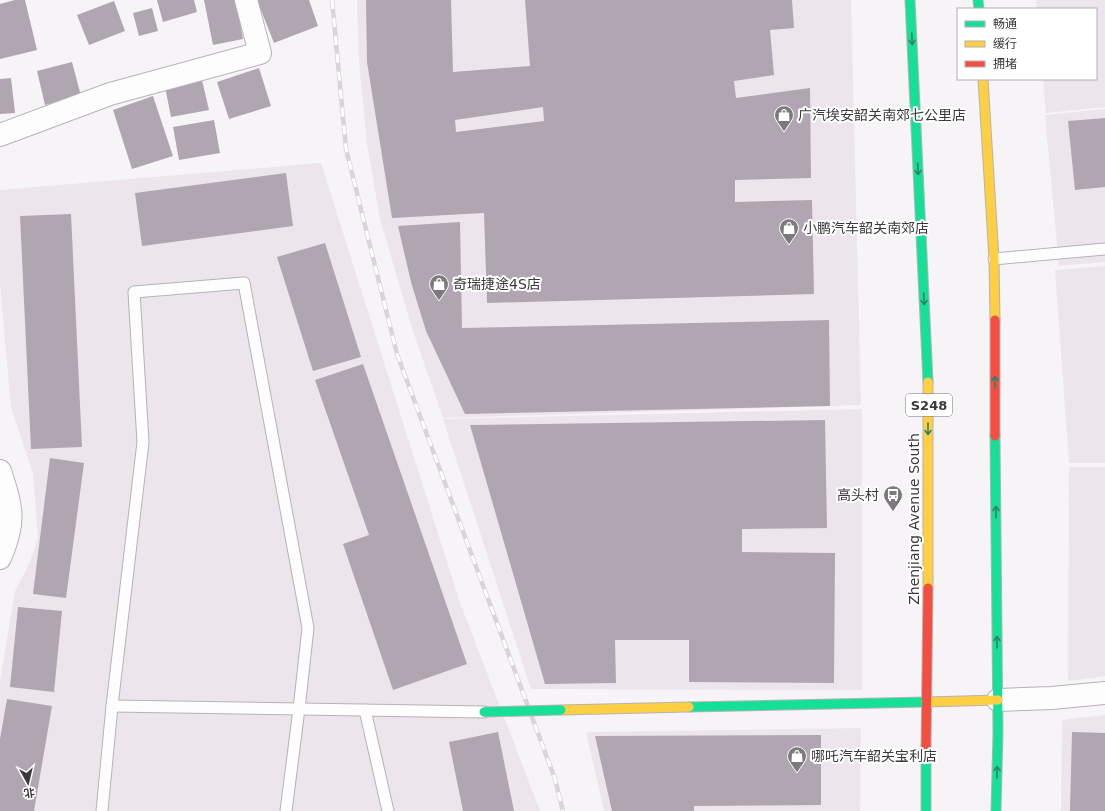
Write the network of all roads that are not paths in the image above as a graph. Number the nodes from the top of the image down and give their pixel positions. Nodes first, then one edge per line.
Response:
1 (246, 0) edge
2 (910, 0) edge
3 (983, 80) edge
4 (0, 135) edge
5 (1105, 249) edge
6 (994, 259) junction
7 (0, 471) edge
8 (0, 558) edge
9 (1105, 693) edge
10 (998, 700) junction
11 (926, 702) junction
12 (112, 706) junction
13 (299, 709) junction
14 (365, 710) junction
15 (484, 712) joint
16 (102, 811) edge
17 (286, 811) edge
18 (388, 811) edge
19 (926, 811) edge
20 (996, 811) edge

1 - 4 street
2 -> 11 main road, Zhenjiang Avenue South / S248
3 - 6 main road
5 - 6 lane
10 -> 6 main road
7 - 8 street
9 - 10 street
10 - 11 main road
20 -> 10 main road
11 - 15 main road, bridge
11 - 19 main road, Zhenjiang Avenue South / S248
12 - 13 lane
12 - 13 lane
12 - 16 lane
13 - 14 lane
13 - 17 lane
14 - 15 lane
14 - 18 lane

